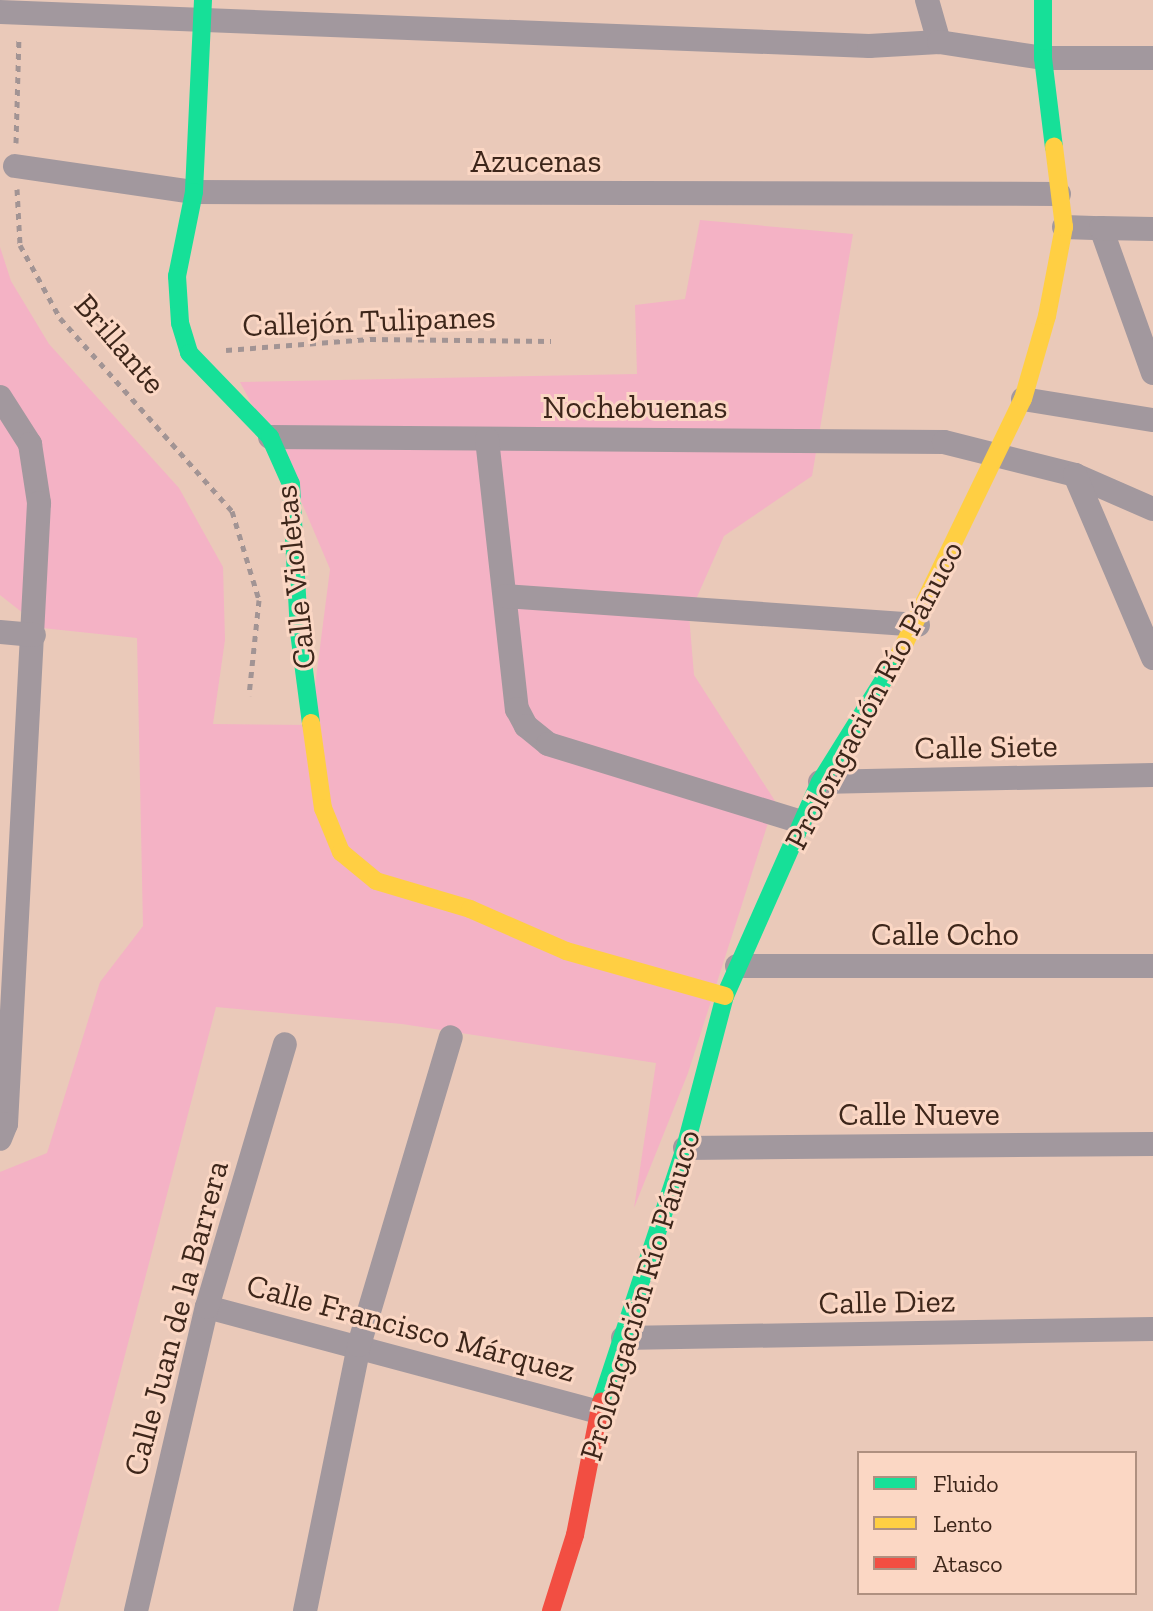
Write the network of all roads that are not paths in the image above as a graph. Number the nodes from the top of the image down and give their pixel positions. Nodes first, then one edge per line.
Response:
1 (927, 0) edge
2 (1043, 0) edge
3 (202, 9) edge
4 (10, 12) edge
5 (939, 42) junction
6 (1043, 58) junction
7 (1153, 58) edge
8 (15, 166) road end
9 (194, 192) junction
10 (1059, 194) junction
11 (1064, 227) junction
12 (1101, 228) junction
13 (1153, 229) edge
14 (1153, 373) edge
15 (0, 397) edge
16 (1023, 399) junction
17 (1153, 420) edge
18 (270, 437) junction
19 (487, 439) junction
20 (999, 456) junction
21 (1075, 475) junction
22 (1153, 509) edge
23 (505, 596) junction
24 (918, 625) junction
25 (0, 632) edge
26 (34, 635) junction
27 (1153, 658) edge
28 (1153, 775) edge
29 (820, 782) junction
30 (802, 822) junction
31 (737, 966) junction
32 (1153, 966) edge
33 (725, 996) junction
34 (451, 1037) dead end
35 (285, 1044) dead end
36 (0, 1139) edge
37 (1153, 1144) edge
38 (685, 1148) junction
39 (207, 1307) junction
40 (1153, 1329) edge
41 (623, 1338) junction
42 (359, 1345) junction
43 (598, 1412) junction
44 (136, 1611) edge
45 (305, 1611) edge
46 (551, 1611) edge

1 - 5 street
2 - 6 street, Prolongación Río Pánuco
3 - 4 street
3 - 5 street
3 - 9 street
5 - 6 street
6 - 7 street
6 - 10 street, Prolongación Río Pánuco
8 - 9 street, Azucenas
9 - 10 street, Azucenas
9 - 18 street, Calle Violetas
10 - 11 street, Prolongación Río Pánuco
11 - 12 street
11 - 16 street, Prolongación Río Pánuco
12 - 13 street
12 - 14 street
15 - 26 street
16 - 17 street
16 - 20 street, Prolongación Río Pánuco
18 - 19 street, Nochebuenas
18 - 33 street, Calle Violetas
19 - 20 street, Nochebuenas
19 - 23 street
20 - 21 street, Nochebuenas
20 - 24 street, Prolongación Río Pánuco
21 - 22 street, Nochebuenas
21 - 27 street
23 - 24 street
23 - 30 street
24 - 29 street, Prolongación Río Pánuco
25 - 26 street
26 - 36 street
28 - 29 street, Calle Siete
29 - 30 street, Prolongación Río Pánuco
30 - 31 street, Prolongación Río Pánuco
31 - 32 street, Calle Ocho
31 - 33 street, Prolongación Río Pánuco
33 - 38 street, Prolongación Río Pánuco
34 - 42 street
35 - 39 street, Calle Juan de la Barrera
37 - 38 street, Calle Nueve
38 - 41 street, Prolongación Río Pánuco
39 - 42 street, Calle Francisco Márquez
39 - 44 street, Calle Juan de la Barrera
40 - 41 street, Calle Diez
41 - 43 street, Prolongación Río Pánuco
42 - 43 street, Calle Francisco Márquez
42 - 45 street
43 - 46 street, Prolongación Río Pánuco

